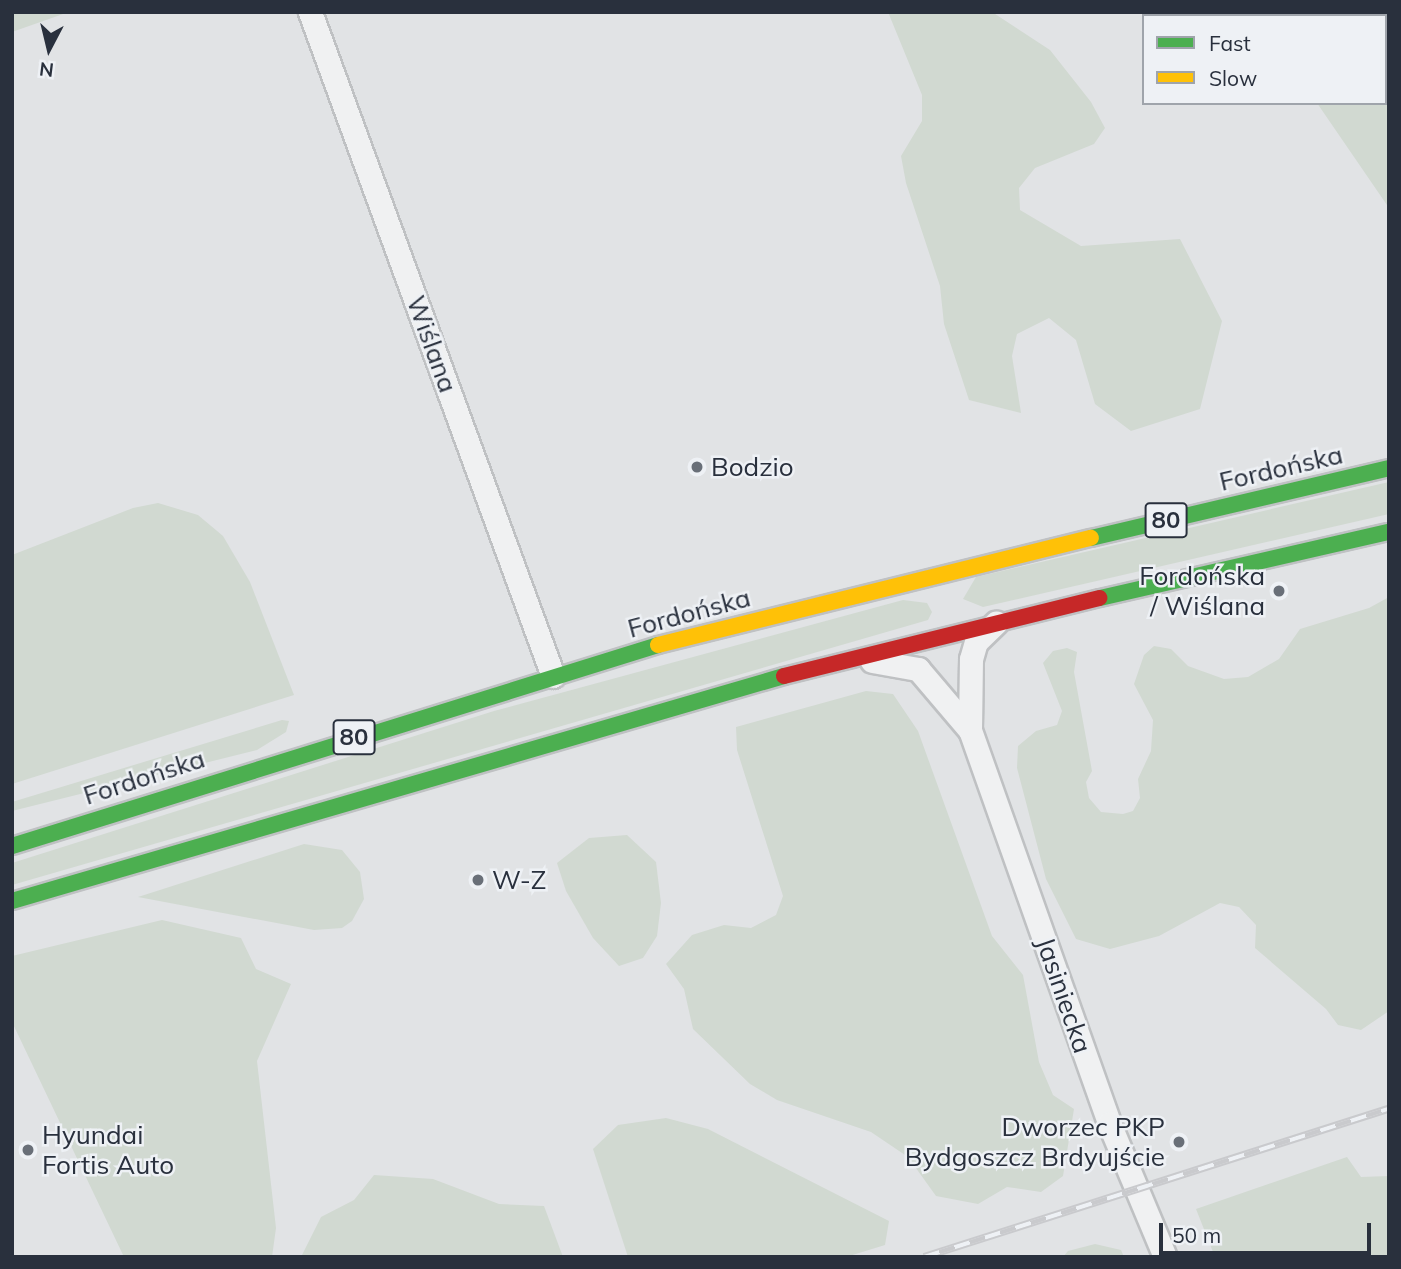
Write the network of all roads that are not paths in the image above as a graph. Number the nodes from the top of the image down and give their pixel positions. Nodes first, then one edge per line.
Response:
1 (310, 12) edge
2 (1389, 468) edge
3 (1389, 532) edge
4 (998, 621) junction
5 (830, 664) junction
6 (553, 676) junction
7 (970, 730) junction
8 (12, 846) edge
9 (12, 901) edge
10 (1165, 1257) edge

1 - 6 street, Wiślana
2 - 6 main road, Fordońska / 80
3 - 4 main road, 80
4 - 5 main road, 80
4 - 7 street, Jasiniecka
5 - 7 street, Jasiniecka
5 - 9 main road, 80
6 - 8 main road, Fordońska / 80
7 - 10 street, Jasiniecka

